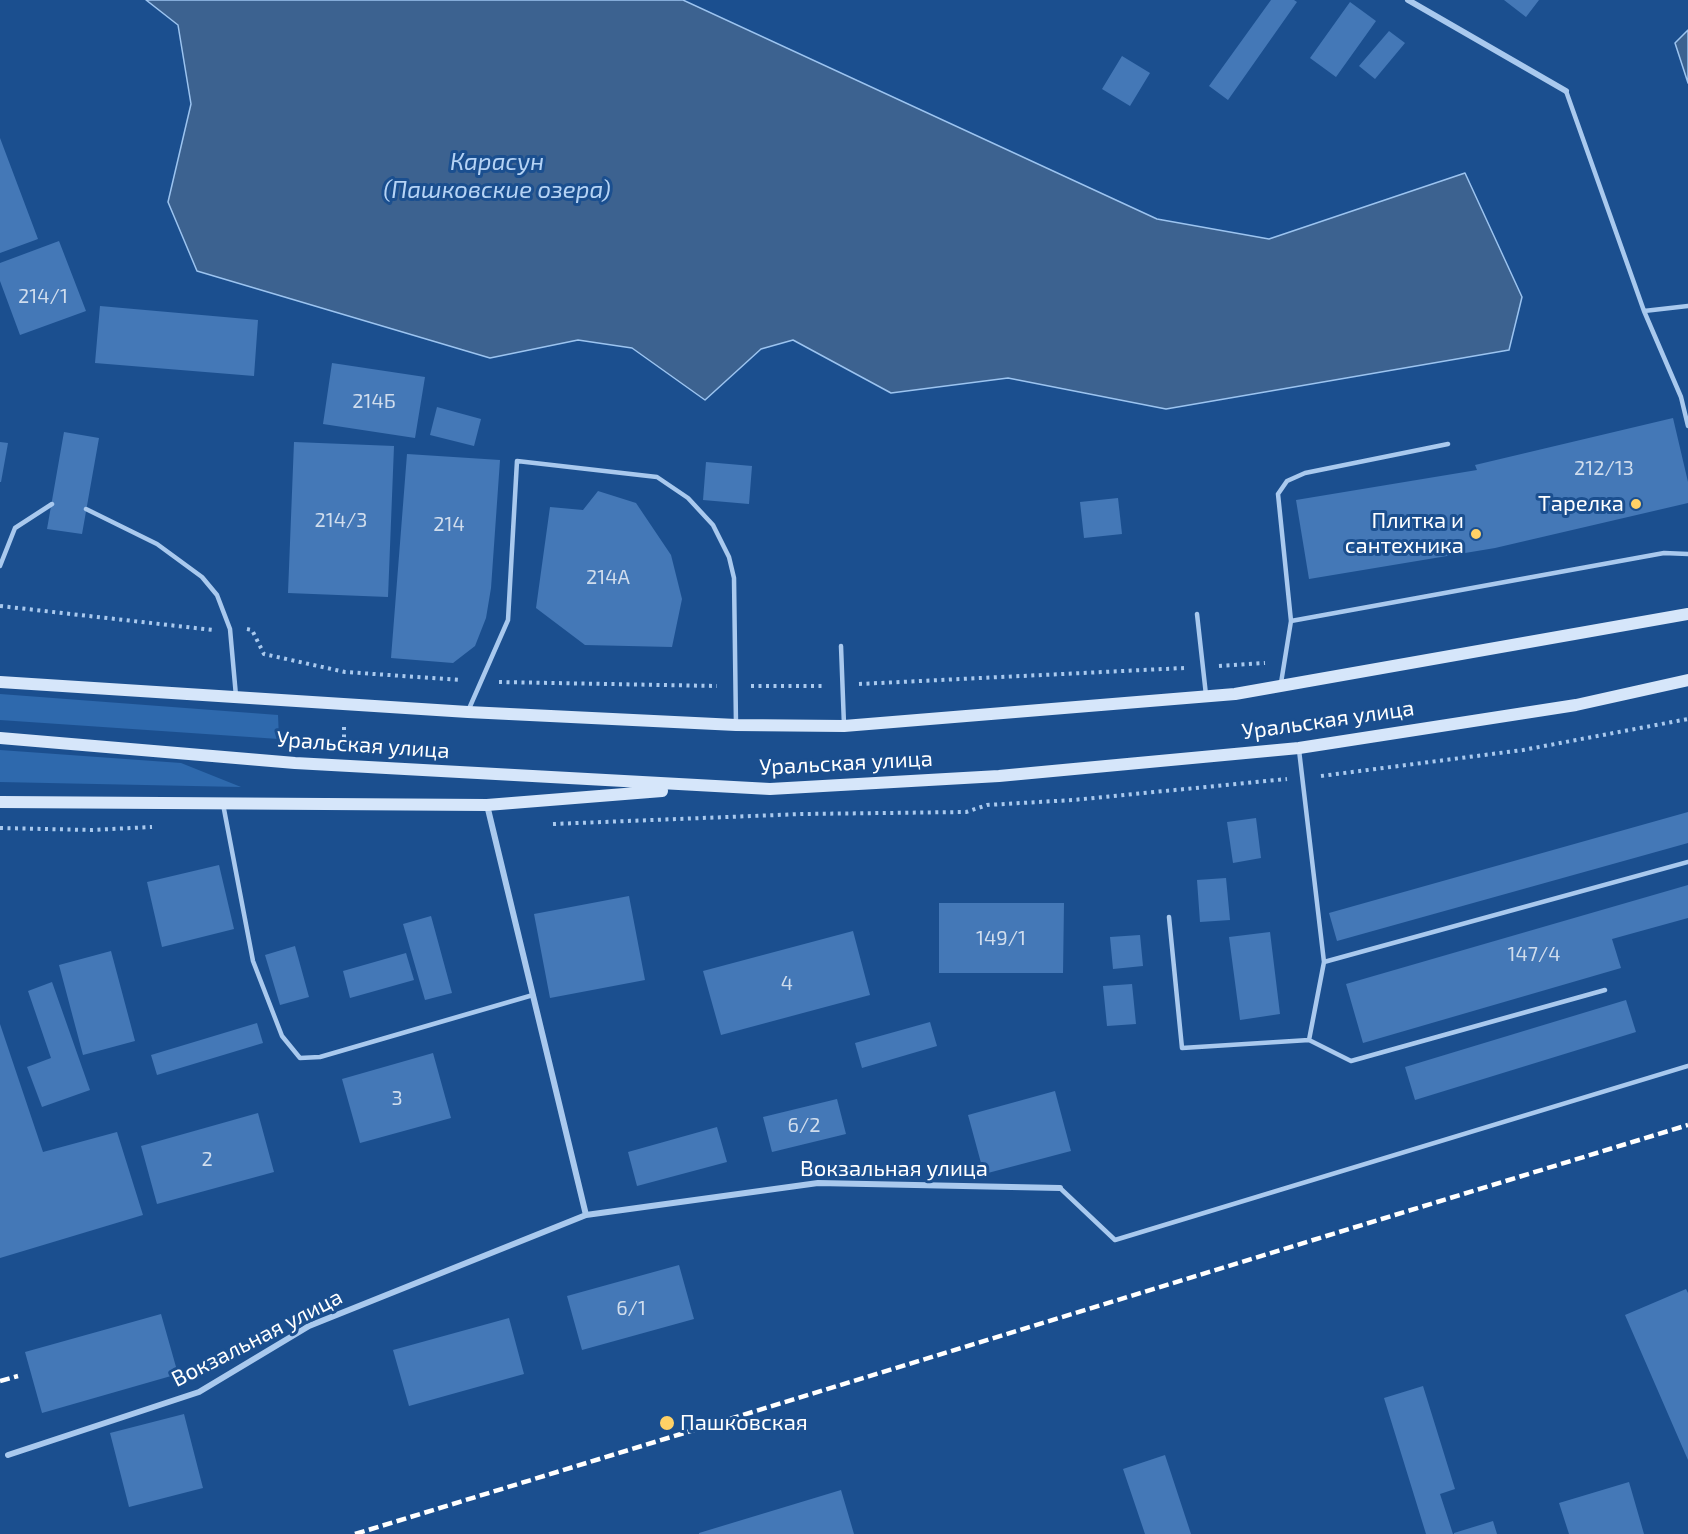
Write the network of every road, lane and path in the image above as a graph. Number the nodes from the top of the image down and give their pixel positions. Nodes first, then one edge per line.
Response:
1 (1408, 0) edge
2 (1566, 91) joint
3 (1688, 306) edge
4 (1644, 311) junction
5 (1688, 426) edge
6 (1448, 444) dead end
7 (52, 504) dead end
8 (86, 508) dead end
9 (1688, 554) edge
10 (0, 566) edge
11 (0, 606) edge
12 (1197, 614) dead end
13 (1688, 614) edge
14 (1292, 621) junction
15 (230, 628) junction
16 (841, 646) dead end
17 (1284, 663) junction
18 (1203, 667) junction
19 (1688, 680) edge
20 (0, 681) edge
21 (481, 682) junction
22 (842, 685) junction
23 (736, 686) junction
24 (1280, 686) junction
25 (236, 696) junction
26 (1206, 696) junction
27 (468, 712) junction
28 (736, 725) junction
29 (844, 726) junction
30 (0, 738) edge
31 (1299, 748) junction
32 (708, 788) junction
33 (0, 802) edge
34 (223, 804) junction
35 (487, 805) junction
36 (1688, 862) edge
37 (1169, 917) dead end
38 (1324, 962) junction
39 (1605, 990) dead end
40 (533, 995) junction
41 (1309, 1040) junction
42 (1688, 1066) edge
43 (1060, 1188) joint
44 (586, 1215) junction
45 (8, 1455) dead end

1 - 2 street
2 - 4 lane
3 - 4 lane
4 - 5 lane
6 - 14 lane
7 - 10 lane
8 - 15 lane
9 - 14 lane
11 - 15 path
12 - 18 lane
13 - 24 main road, Уральская улица
14 - 17 lane
15 - 21 path
15 - 25 lane
16 - 22 lane
17 - 18 path
17 - 24 lane
18 - 22 path
18 - 26 lane
19 - 31 main road, Уральская улица
20 - 25 main road, Уральская улица
21 - 23 path
21 - 23 lane
21 - 27 lane
22 - 23 path
22 - 29 lane
23 - 28 lane
24 - 26 main road, Уральская улица
25 - 27 main road, Уральская улица
26 - 29 main road, Уральская улица
27 - 28 main road, Уральская улица
28 - 29 main road, Уральская улица
30 - 32 main road, Уральская улица
31 - 32 main road, Уральская улица
31 - 38 lane
32 - 35 main road
33 - 34 main road
34 - 35 main road
34 - 40 lane
35 - 40 street
36 - 38 lane
37 - 41 lane
38 - 41 lane
39 - 41 lane
40 - 44 street
42 - 43 lane
43 - 44 street, Вокзальная улица
44 - 45 street, Вокзальная улица

